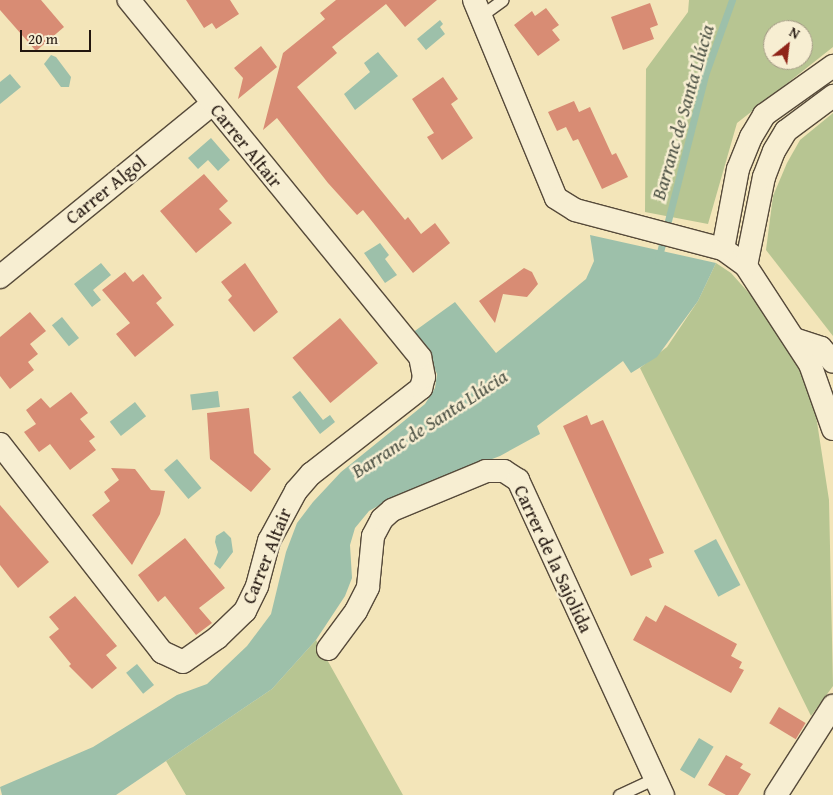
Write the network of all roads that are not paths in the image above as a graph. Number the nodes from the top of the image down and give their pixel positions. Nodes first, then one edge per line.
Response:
1 (128, 0) edge
2 (502, 0) edge
3 (477, 9) edge
4 (833, 66) edge
5 (833, 96) edge
6 (212, 104) junction
7 (714, 246) junction
8 (746, 266) junction
9 (0, 277) edge
10 (797, 340) junction
11 (833, 362) edge
12 (833, 429) edge
13 (0, 444) edge
14 (328, 649) dead end
15 (833, 706) edge
16 (659, 786) edge
17 (619, 795) edge
18 (776, 795) edge

1 - 6 street, Carrer Altair
2 - 3 lane
3 - 7 street
4 - 7 street
5 - 8 street
6 - 9 street, Carrer Algol
6 - 13 street, Carrer Altair
7 - 8 street
8 - 10 street
10 - 11 street
10 - 12 street
14 - 16 street, Carrer de la Sajolida
15 - 18 street
16 - 17 lane

